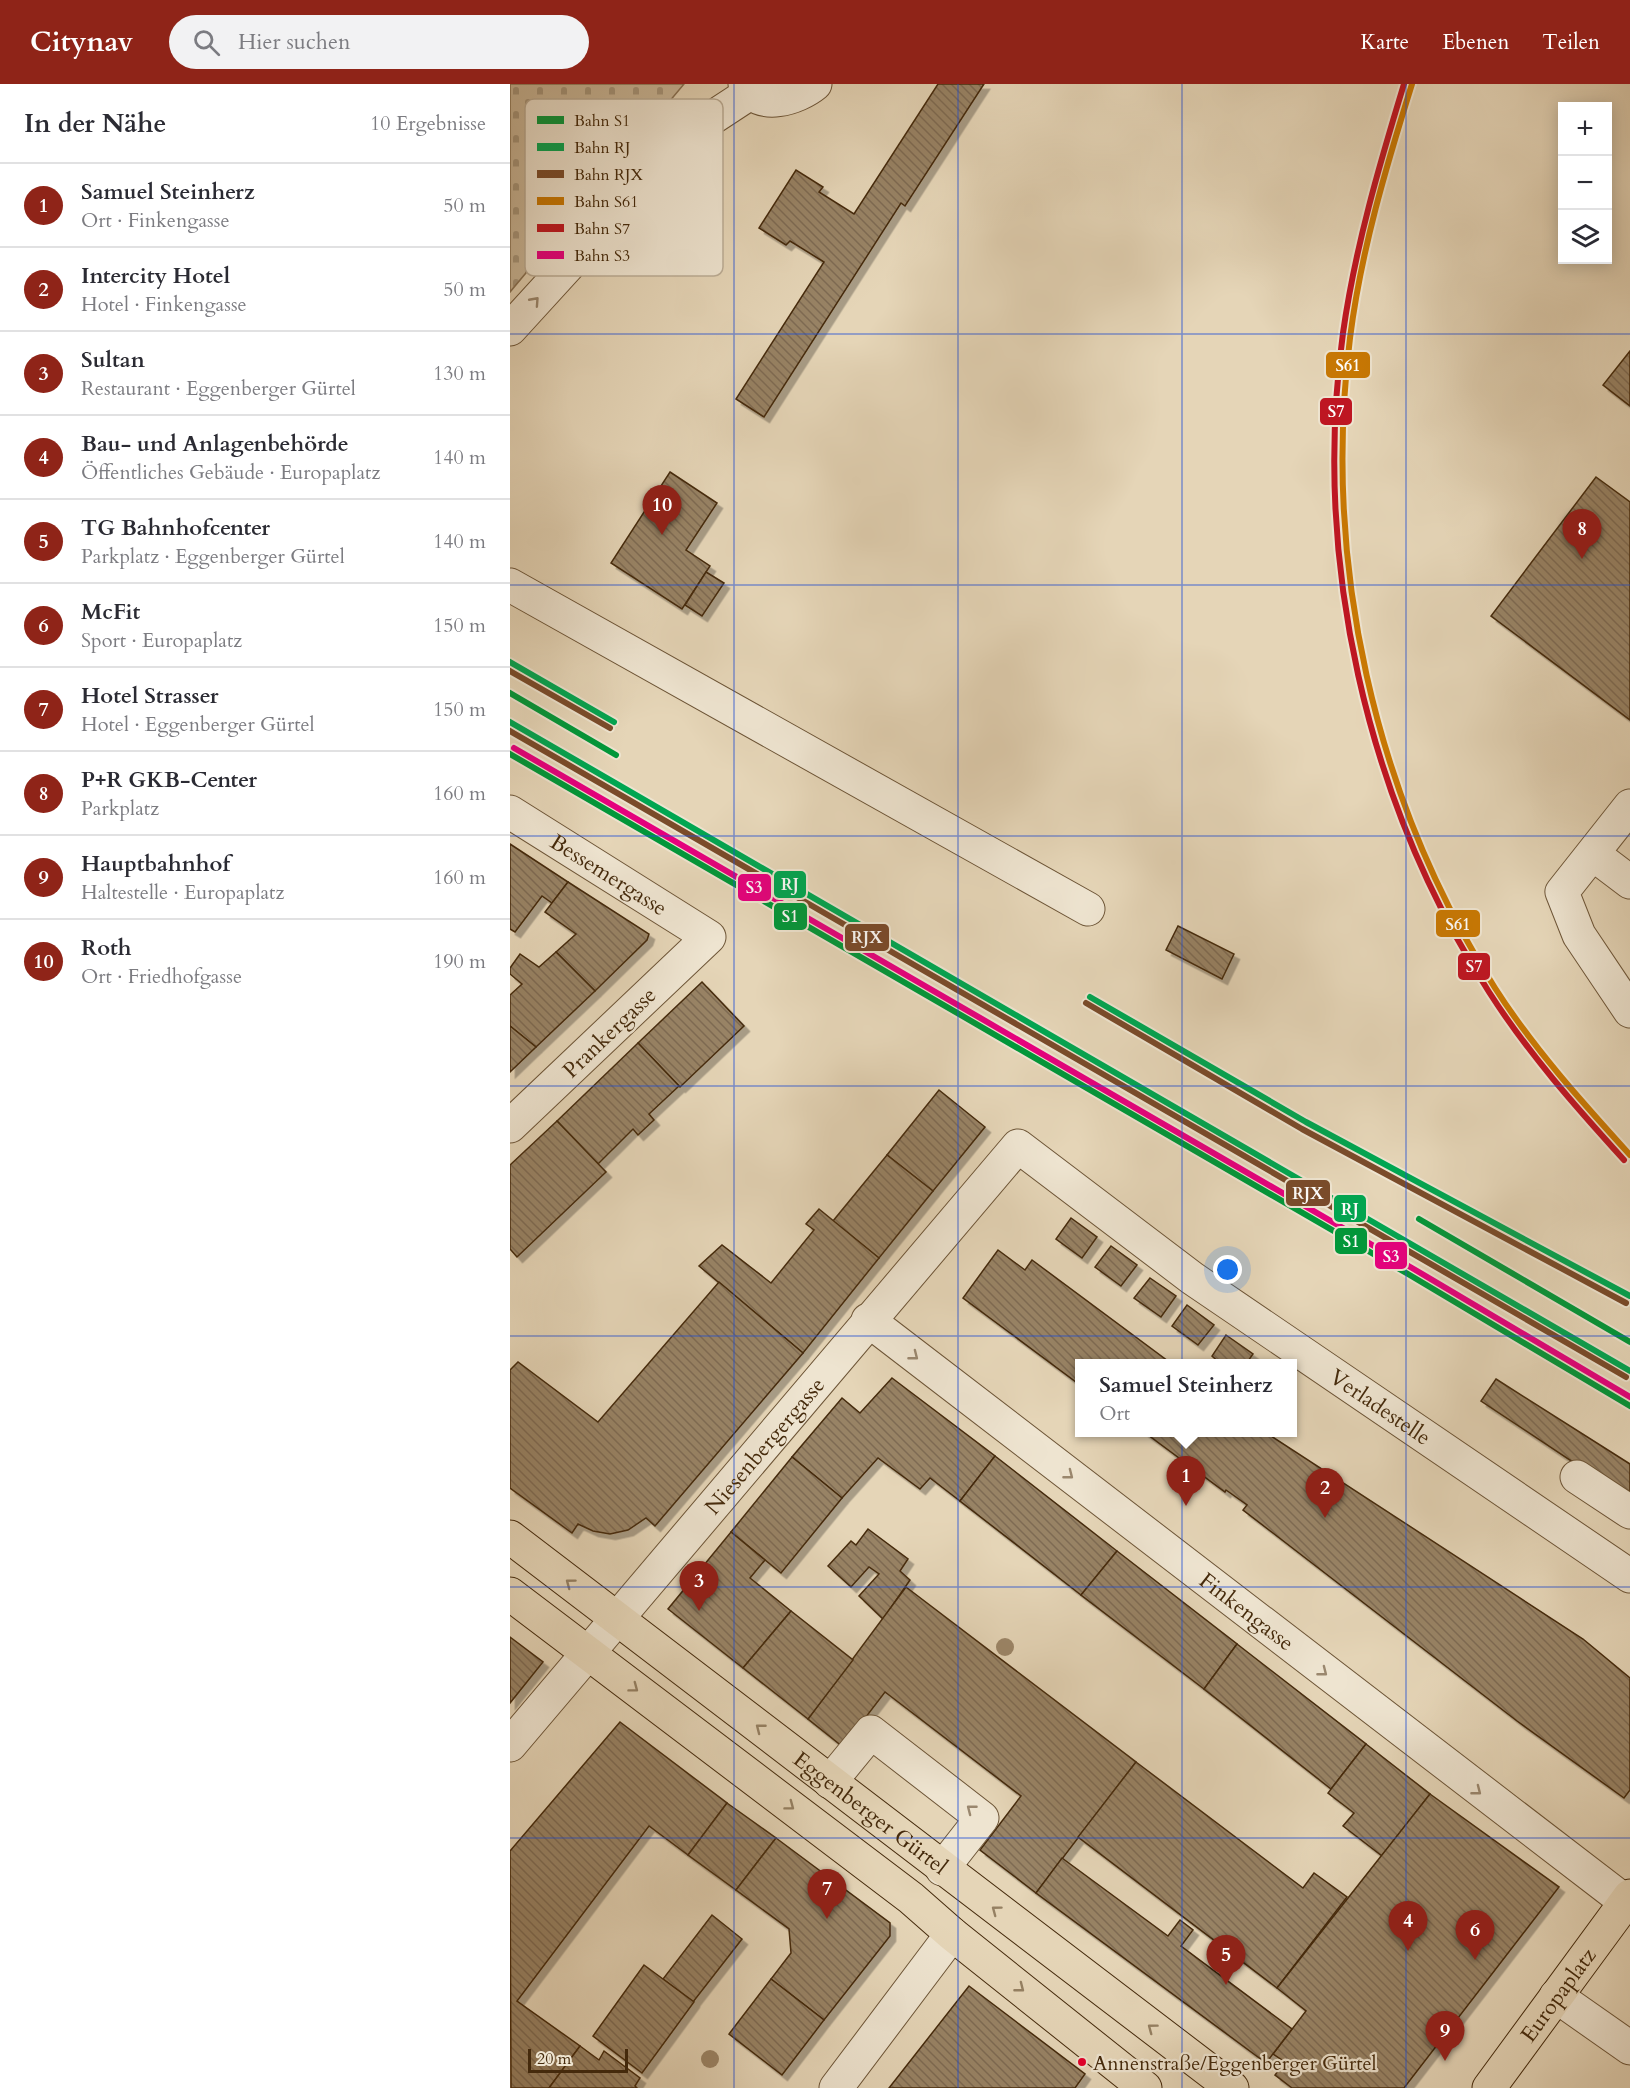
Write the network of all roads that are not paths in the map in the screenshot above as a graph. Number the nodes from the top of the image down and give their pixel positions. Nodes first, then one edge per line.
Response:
1 (815, 84) edge
2 (748, 88) edge
3 (723, 107) edge
4 (558, 276) edge
5 (510, 329) edge
6 (510, 585) edge
7 (1630, 806) edge
8 (510, 812) edge
9 (1593, 854) junction
10 (1630, 882) edge
11 (1088, 909) dead end
12 (709, 937) joint
13 (1630, 1011) edge
14 (510, 1126) edge
15 (1018, 1146) joint
16 (868, 1320) junction
17 (1577, 1477) dead end
18 (1630, 1512) edge
19 (510, 1538) edge
20 (1630, 1576) edge
21 (510, 1594) edge
22 (617, 1619) junction
23 (587, 1653) junction
24 (510, 1745) edge
25 (830, 1782) junction
26 (942, 1869) junction
27 (1628, 1899) edge
28 (952, 1934) junction
29 (1556, 1996) junction
30 (1630, 2048) edge
31 (836, 2088) edge
32 (1145, 2088) edge
33 (1232, 2088) edge
34 (1489, 2088) edge

1 - 2 street
3 -> 2 street
5 -> 4 street
6 - 11 street
7 - 9 street
8 - 12 street, Bessemergasse
9 - 10 street
9 - 13 street
12 - 14 street, Prankergasse
15 - 16 street, Niesenbergergasse
15 - 20 street, Verladestelle
16 - 22 street, Niesenbergergasse
16 -> 27 street, Finkengasse
17 - 18 street
22 -> 19 main road, Eggenberger Gürtel
21 - 23 main road, Eggenberger Gürtel
22 - 23 street, Niesenbergergasse
25 -> 22 main road, Eggenberger Gürtel
23 - 24 street, Niesenbergergasse
23 -> 28 main road, Eggenberger Gürtel
25 - 26 main road, Eggenberger Gürtel
26 -> 25 street
33 -> 26 main road, Eggenberger Gürtel
27 - 29 main road, Europaplatz
28 - 31 street
28 -> 32 main road, Eggenberger Gürtel
29 - 30 street
29 - 34 main road, Europaplatz

